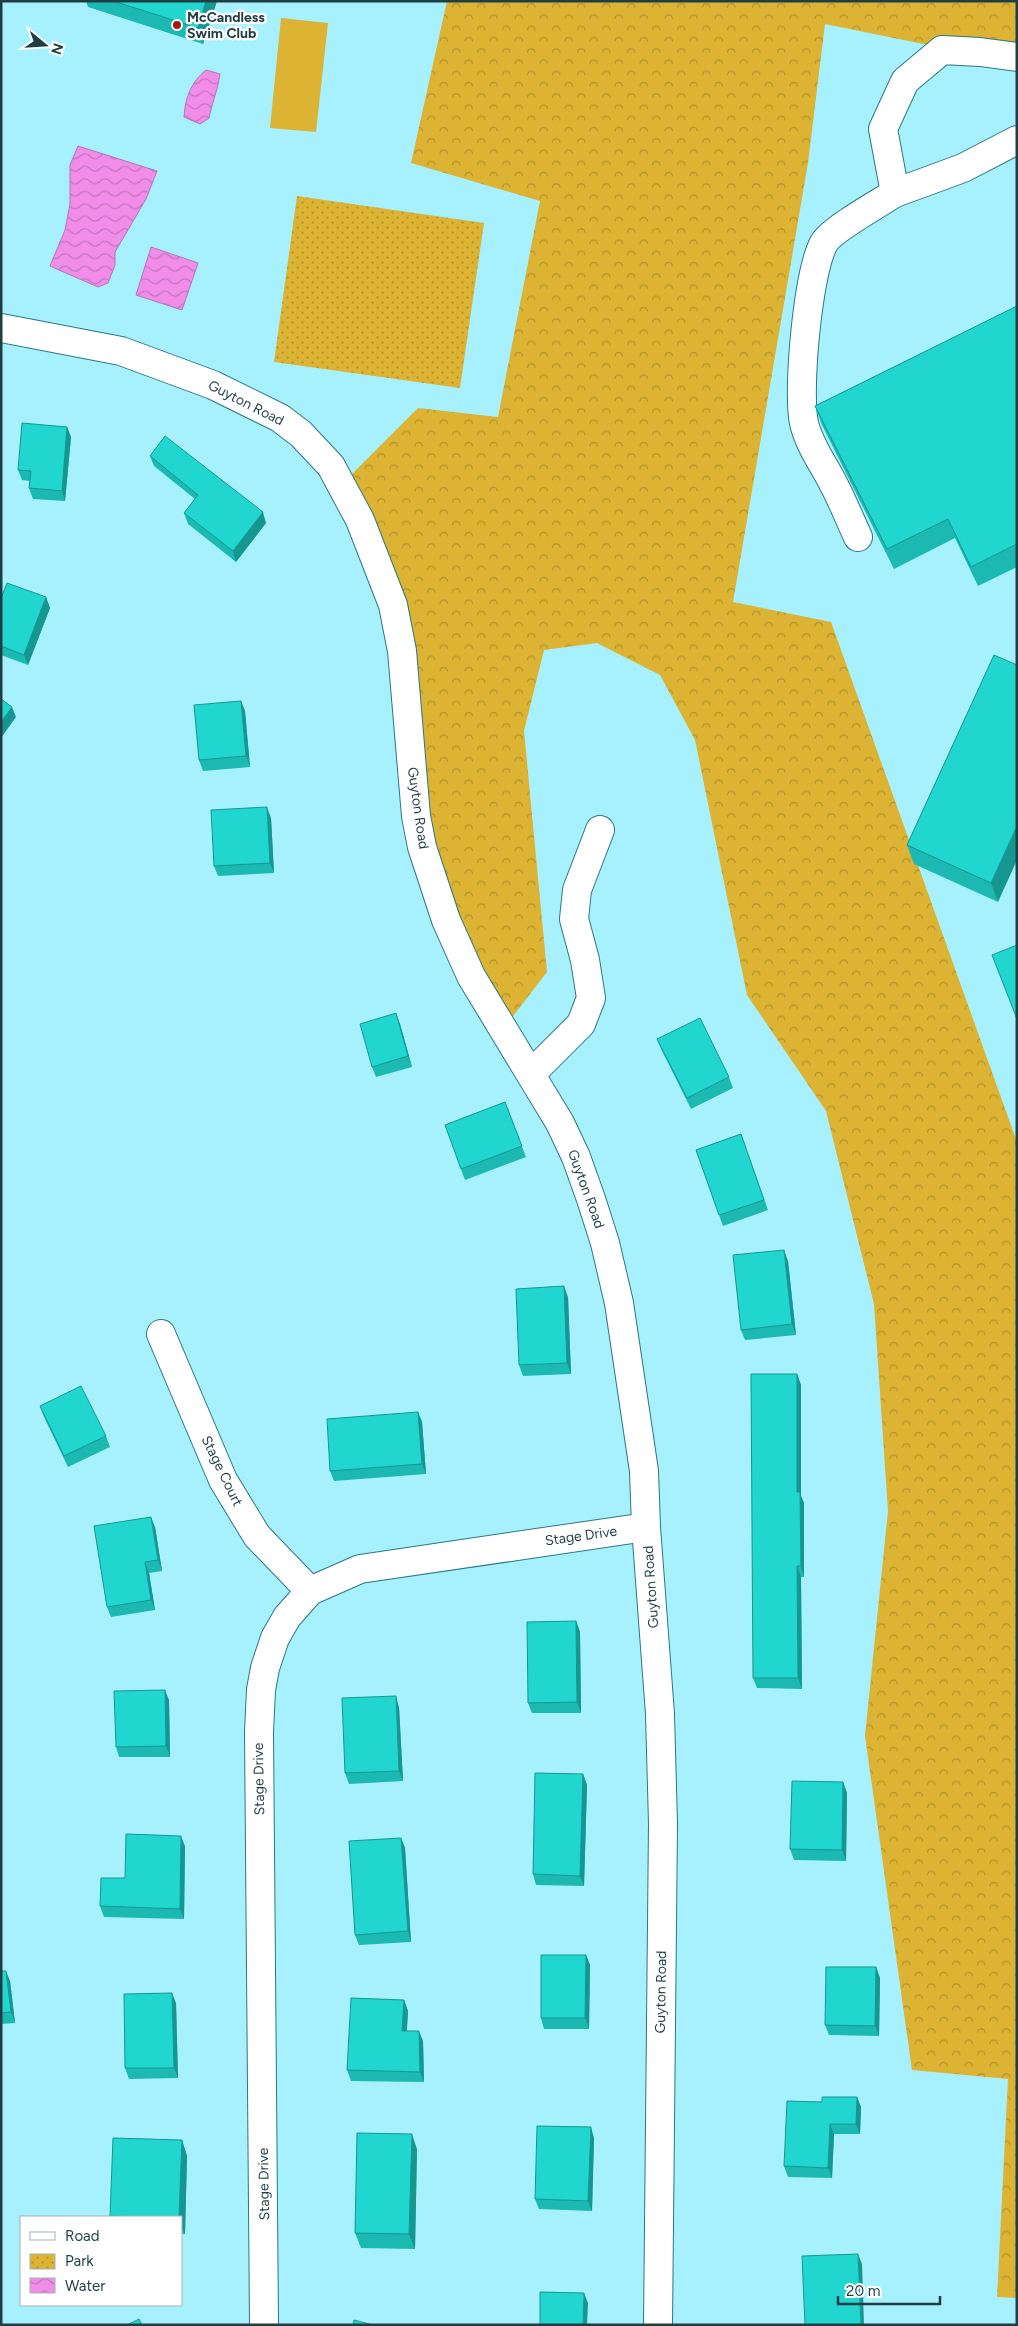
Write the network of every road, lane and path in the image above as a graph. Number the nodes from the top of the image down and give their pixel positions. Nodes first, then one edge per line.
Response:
1 (1017, 57) edge
2 (1017, 140) edge
3 (896, 193) junction
4 (1, 328) edge
5 (858, 537) dead end
6 (600, 830) dead end
7 (531, 1074) junction
8 (161, 1334) dead end
9 (646, 1527) junction
10 (310, 1591) junction
11 (264, 2325) edge
12 (658, 2325) edge

1 - 3 street
2 - 3 street
3 - 5 street
4 - 7 street, Guyton Road
6 - 7 street
7 - 9 street, Guyton Road
8 - 10 street, Stage Court
9 - 10 street, Stage Drive
9 - 12 street, Guyton Road
10 - 11 street, Stage Drive

